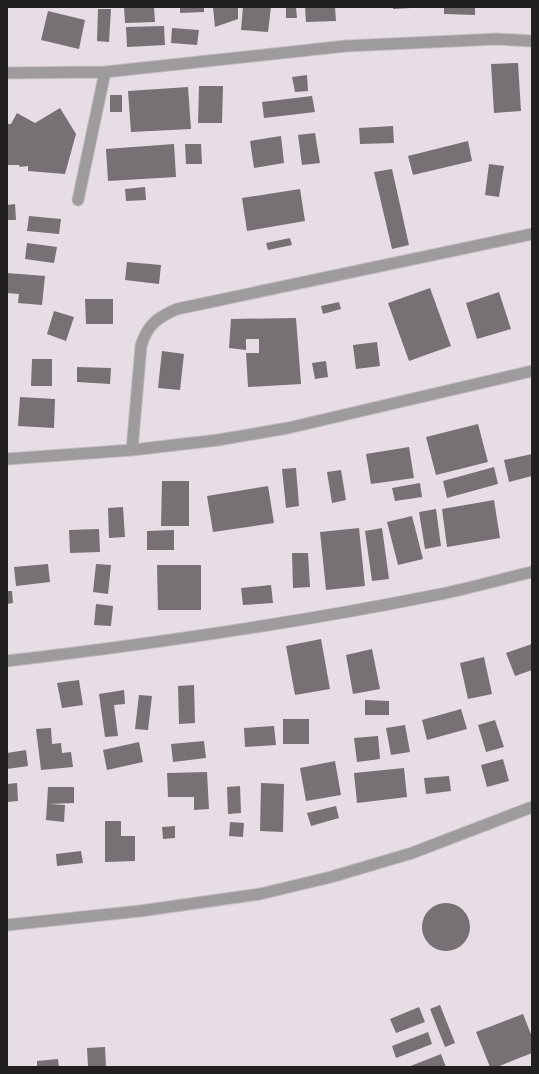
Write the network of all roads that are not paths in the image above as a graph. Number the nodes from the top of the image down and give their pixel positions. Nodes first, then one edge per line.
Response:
1 (532, 41) edge
2 (106, 72) junction
3 (7, 73) edge
4 (78, 200) dead end
5 (532, 234) edge
6 (532, 371) edge
7 (132, 450) junction
8 (7, 459) edge
9 (532, 572) edge
10 (7, 661) edge
11 (532, 807) edge
12 (7, 925) edge

1 - 2 street
2 - 3 street
2 - 4 street
5 - 7 street
6 - 7 street
7 - 8 street
9 - 10 street
11 - 12 street

